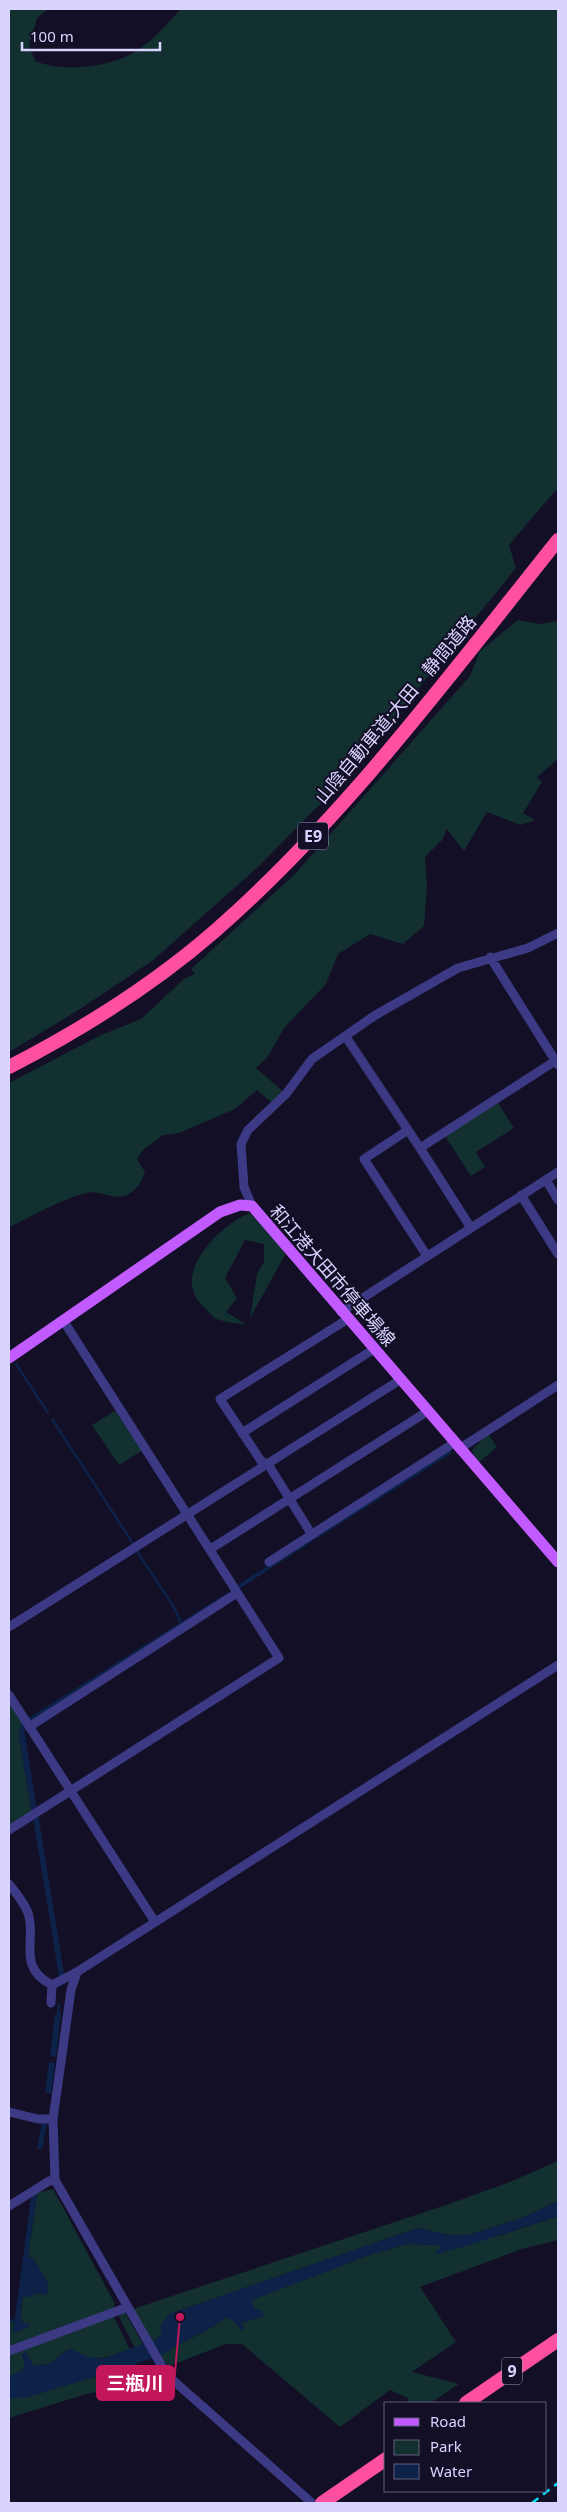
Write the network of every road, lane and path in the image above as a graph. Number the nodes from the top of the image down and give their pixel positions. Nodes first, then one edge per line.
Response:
1 (558, 540) edge
2 (558, 933) edge
3 (490, 957) junction
4 (346, 1037) junction
5 (557, 1063) edge
6 (9, 1067) edge
7 (408, 1130) junction
8 (420, 1148) junction
9 (558, 1172) edge
10 (546, 1180) junction
11 (521, 1195) junction
12 (558, 1200) edge
13 (252, 1206) junction
14 (471, 1228) junction
15 (558, 1254) edge
16 (427, 1256) junction
17 (345, 1315) junction
18 (63, 1320) junction
19 (374, 1349) junction
20 (9, 1358) edge
21 (400, 1380) junction
22 (558, 1386) edge
23 (428, 1412) junction
24 (242, 1433) junction
25 (457, 1446) junction
26 (268, 1464) junction
27 (291, 1499) junction
28 (186, 1515) junction
29 (312, 1535) junction
30 (212, 1548) dead end
31 (269, 1562) dead end
32 (558, 1562) edge
33 (237, 1593) junction
34 (9, 1627) edge
35 (558, 1665) edge
36 (9, 1695) edge
37 (29, 1727) junction
38 (70, 1791) junction
39 (9, 1830) edge
40 (9, 1884) edge
41 (155, 1922) junction
42 (77, 1972) junction
43 (52, 1985) junction
44 (51, 2003) dead end
45 (9, 2112) edge
46 (47, 2119) junction
47 (55, 2180) junction
48 (9, 2206) edge
49 (128, 2307) junction
50 (558, 2340) edge
51 (9, 2351) edge
52 (467, 2402) edge
53 (384, 2460) edge
54 (312, 2503) edge
55 (322, 2503) edge

1 - 6 highway, 山陰自動車道;大田・静間道路 / E9
2 - 3 street
3 - 4 street
3 - 5 street
4 - 7 street
4 - 13 street
5 - 8 street
7 - 8 street
7 - 16 street
8 - 14 street
9 - 10 street
10 - 11 street
10 - 12 street
11 - 14 street
11 - 15 street
13 - 17 main road, 和江港大田市停車場線
13 - 18 main road, 和江港大田市停車場線
14 - 16 street
16 - 17 street
17 - 19 main road, 和江港大田市停車場線
17 - 24 street
18 - 20 main road, 和江港大田市停車場線
18 - 28 street
19 - 21 main road, 和江港大田市停車場線
19 - 24 street
21 - 23 main road, 和江港大田市停車場線
21 - 26 street
22 - 25 street
23 - 25 main road, 和江港大田市停車場線
23 - 27 street
24 - 26 street
25 - 29 street
25 - 32 main road, 和江港大田市停車場線
26 - 27 street
26 - 28 street
27 - 29 street
27 - 30 street
28 - 33 street
28 - 34 street
29 - 31 street
33 - 37 street
33 - 38 street
35 - 41 street
36 - 37 street
37 - 38 street
38 - 39 street
38 - 41 street
40 - 43 street
41 - 42 street
42 - 43 street
42 - 46 street
43 - 44 street
45 - 46 street
46 - 47 street
47 - 48 street
47 - 49 street
49 - 51 street
49 - 54 street
50 - 52 highway, 9
53 - 55 highway

